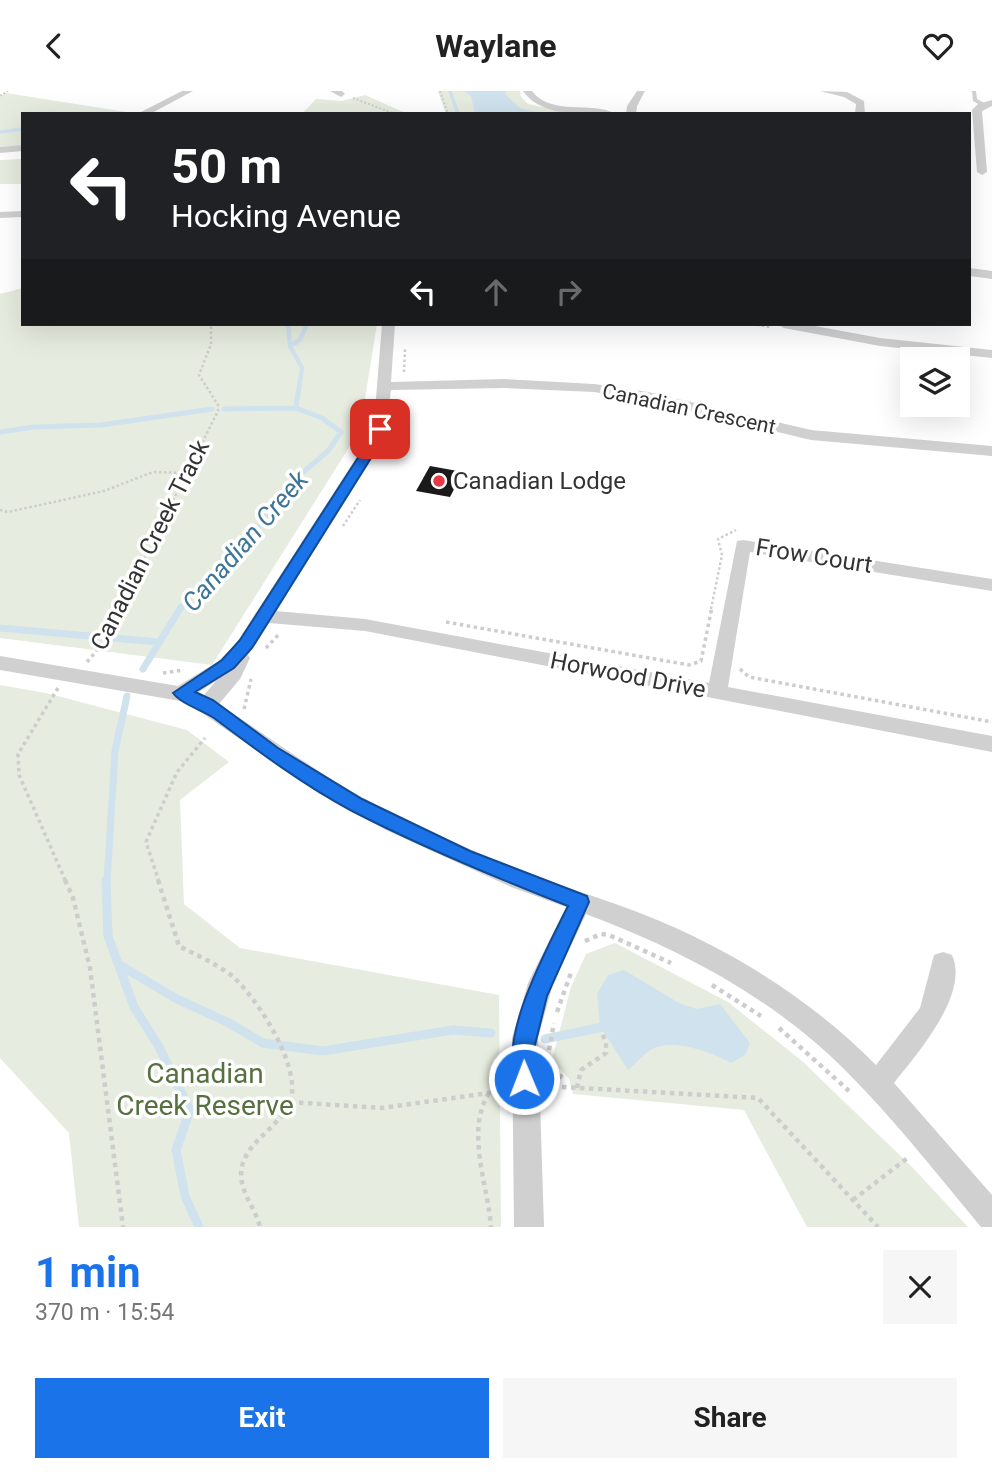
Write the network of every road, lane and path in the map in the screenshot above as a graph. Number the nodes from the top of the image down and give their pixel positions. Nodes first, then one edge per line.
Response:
1 (8, 91) edge
2 (189, 91) edge
3 (440, 91) edge
4 (527, 91) edge
5 (640, 91) edge
6 (824, 91) edge
7 (974, 91) edge
8 (338, 93) edge
9 (0, 96) edge
10 (988, 104) edge
11 (146, 112) edge
12 (390, 112) edge
13 (447, 112) edge
14 (597, 112) edge
15 (631, 112) edge
16 (860, 112) edge
17 (21, 150) edge
18 (0, 152) edge
19 (987, 170) edge
20 (21, 214) edge
21 (0, 215) edge
22 (971, 272) edge
23 (992, 275) edge
24 (211, 326) edge
25 (388, 326) edge
26 (794, 326) edge
27 (992, 353) edge
28 (384, 386) junction
29 (992, 451) edge
30 (186, 473) junction
31 (0, 510) edge
32 (992, 585) edge
33 (264, 616) junction
34 (246, 644) junction
35 (701, 658) dead end
36 (721, 661) junction
37 (0, 663) edge
38 (71, 676) junction
39 (717, 692) junction
40 (181, 693) junction
41 (207, 705) junction
42 (992, 722) edge
43 (205, 738) dead end
44 (992, 744) edge
45 (580, 902) junction
46 (579, 949) dead end
47 (575, 961) dead end
48 (943, 963) dead end
49 (672, 964) dead end
50 (707, 982) dead end
51 (765, 1018) dead end
52 (776, 1025) dead end
53 (602, 1033) dead end
54 (556, 1080) dead end
55 (562, 1087) dead end
56 (577, 1088) junction
57 (868, 1091) junction
58 (290, 1102) junction
59 (900, 1147) dead end
60 (910, 1156) junction
61 (919, 1166) dead end
62 (853, 1200) junction
63 (992, 1217) edge
64 (123, 1227) edge
65 (260, 1227) edge
66 (491, 1227) edge
67 (529, 1227) edge
68 (878, 1227) edge

1 - 9 path
2 - 11 street
3 - 13 path
4 - 14 street
5 - 15 street
6 - 16 street
7 - 10 lane
8 - 12 path
10 - 19 street
17 - 18 street
20 - 21 street
22 - 23 street
24 - 30 path, Canadian Creek Track
25 - 28 street
26 - 27 street
28 - 29 street, Canadian Crescent
28 - 33 street
30 - 31 path
30 - 38 path, Canadian Creek Track
32 - 36 street, Frow Court
33 - 34 street
33 - 39 street, Horwood Drive
34 - 40 street
34 - 41 street
35 - 36 path
36 - 39 street, Frow Court
36 - 42 path
37 - 38 street
38 - 40 street
38 - 64 path, Canadian Creek Track
39 - 44 street, Horwood Drive
40 - 41 street
41 - 45 street
43 - 58 path
45 - 57 street
45 - 67 street
46 - 49 path
47 - 54 path
48 - 57 street
50 - 51 path
52 - 57 path
53 - 56 path
55 - 56 path
56 - 62 path
57 - 63 street
58 - 65 path
58 - 66 path
59 - 60 path
60 - 61 path
60 - 62 path
62 - 68 path

